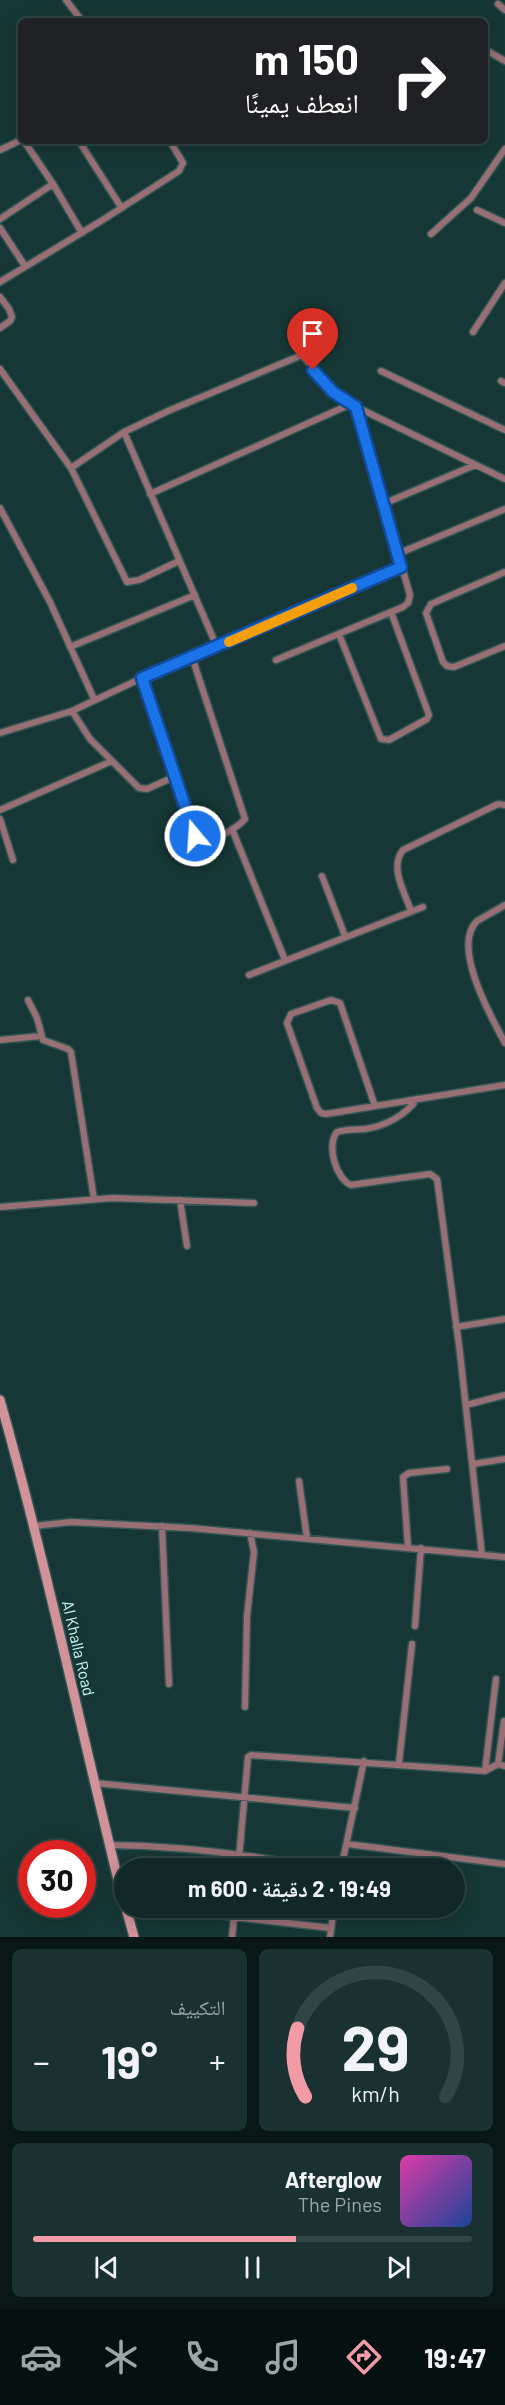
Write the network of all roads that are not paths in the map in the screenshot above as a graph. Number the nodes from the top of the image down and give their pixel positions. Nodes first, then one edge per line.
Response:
1 (66, 0) edge
2 (498, 4) dead end
3 (505, 10) edge
4 (80, 18) edge
5 (488, 51) edge
6 (505, 61) edge
7 (18, 142) edge
8 (26, 144) edge
9 (81, 144) edge
10 (172, 144) edge
11 (505, 149) edge
12 (0, 150) edge
13 (53, 184) junction
14 (121, 207) junction
15 (477, 210) dead end
16 (0, 219) edge
17 (505, 223) edge
18 (0, 228) edge
19 (82, 233) junction
20 (431, 234) dead end
21 (25, 266) junction
22 (0, 282) edge
23 (505, 282) edge
24 (0, 297) edge
25 (0, 328) edge
26 (473, 332) dead end
27 (0, 369) edge
28 (381, 371) dead end
29 (353, 406) junction
30 (505, 430) edge
31 (124, 432) junction
32 (475, 465) junction
33 (71, 468) junction
34 (505, 479) edge
35 (150, 494) junction
36 (383, 504) junction
37 (0, 508) edge
38 (505, 509) edge
39 (397, 554) junction
40 (179, 561) junction
41 (401, 567) junction
42 (505, 572) edge
43 (195, 595) junction
44 (391, 612) junction
45 (339, 634) junction
46 (217, 646) junction
47 (505, 646) edge
48 (70, 647) junction
49 (192, 657) junction
50 (276, 660) dead end
51 (142, 678) junction
52 (94, 699) junction
53 (72, 711) junction
54 (0, 734) edge
55 (112, 761) junction
56 (176, 776) junction
57 (505, 805) edge
58 (0, 810) edge
59 (0, 819) edge
60 (232, 829) junction
61 (14, 860) dead end
62 (322, 876) dead end
63 (505, 905) edge
64 (423, 907) dead end
65 (411, 911) junction
66 (345, 936) junction
67 (285, 960) junction
68 (249, 975) dead end
69 (28, 1000) dead end
70 (41, 1036) junction
71 (0, 1040) edge
72 (505, 1043) edge
73 (505, 1085) edge
74 (417, 1099) junction
75 (375, 1106) junction
76 (94, 1199) junction
77 (180, 1200) junction
78 (254, 1203) dead end
79 (0, 1207) edge
80 (187, 1246) dead end
81 (505, 1319) edge
82 (456, 1327) junction
83 (505, 1395) edge
84 (0, 1400) edge
85 (466, 1405) junction
86 (505, 1459) edge
87 (473, 1464) junction
88 (447, 1469) dead end
89 (299, 1481) dead end
90 (34, 1526) junction
91 (162, 1526) junction
92 (250, 1533) junction
93 (307, 1538) junction
94 (408, 1547) junction
95 (422, 1548) junction
96 (482, 1555) junction
97 (505, 1557) edge
98 (415, 1626) dead end
99 (412, 1644) dead end
100 (496, 1679) dead end
101 (169, 1684) dead end
102 (245, 1707) dead end
103 (504, 1721) edge
104 (364, 1761) junction
105 (399, 1763) junction
106 (501, 1765) edge
107 (485, 1771) junction
108 (94, 1783) junction
109 (245, 1797) junction
110 (355, 1808) junction
111 (347, 1844) junction
112 (109, 1845) junction
113 (239, 1855) junction
114 (239, 1858) edge
115 (257, 1858) edge
116 (344, 1858) edge
117 (114, 1864) edge
118 (505, 1864) edge
119 (128, 1918) edge
120 (234, 1918) edge
121 (243, 1918) edge
122 (332, 1918) edge
123 (331, 1928) junction
124 (134, 1937) edge
125 (232, 1937) edge
126 (330, 1937) edge

1 - 4 street
2 - 3 street
5 - 6 street
7 - 12 street
8 - 13 street
9 - 14 street
10 - 14 street
11 - 20 street
13 - 16 street
13 - 19 street
14 - 19 street
15 - 17 street
18 - 21 street
19 - 21 street
21 - 22 street
23 - 26 street
24 - 25 street
27 - 33 street
28 - 30 street
29 - 31 street
29 - 32 street
29 - 35 street
29 - 36 street
31 - 33 street
31 - 35 street
32 - 34 street
32 - 36 street
33 - 40 street
35 - 40 street
36 - 39 street
37 - 48 street
38 - 39 street
39 - 41 street
40 - 43 street
41 - 44 street
41 - 46 street
42 - 47 street
43 - 46 street
43 - 48 street
44 - 45 street
44 - 45 street
45 - 50 street
46 - 49 street
48 - 52 street
49 - 51 street
49 - 60 street
51 - 52 street
51 - 56 street
52 - 53 street
53 - 54 street
53 - 55 street
55 - 56 street
55 - 58 street
56 - 60 street
57 - 65 street
59 - 61 street
60 - 67 street
62 - 66 street
63 - 72 street
64 - 65 street
65 - 66 street
66 - 67 street
67 - 68 street
69 - 70 street
70 - 71 street
70 - 76 street
73 - 74 street
74 - 75 street
74 - 82 street
75 - 75 street
76 - 77 street
76 - 79 street
77 - 78 street
77 - 80 street
81 - 82 street
82 - 85 street
83 - 85 street
84 - 90 street, Al Khalla Road
85 - 87 street
86 - 87 street
87 - 96 street
88 - 94 street
89 - 93 street
90 - 91 street
90 - 108 street, Al Khalla Road
91 - 92 street
91 - 101 street
92 - 93 street
92 - 102 street
93 - 94 street
94 - 95 street
95 - 96 street
95 - 98 street
96 - 97 street
99 - 105 street
100 - 107 street
103 - 106 street
104 - 105 street
104 - 109 street
104 - 110 street
105 - 107 street
106 - 107 street
108 - 109 street
108 - 112 street, Al Khalla Road
109 - 110 street
109 - 113 street
110 - 111 street
111 - 116 street
111 - 118 street
112 - 113 street
112 - 117 street, Al Khalla Road
113 - 114 street
113 - 115 street
119 - 124 street, Al Khalla Road
120 - 125 street
121 - 123 street
122 - 123 street
123 - 126 street

